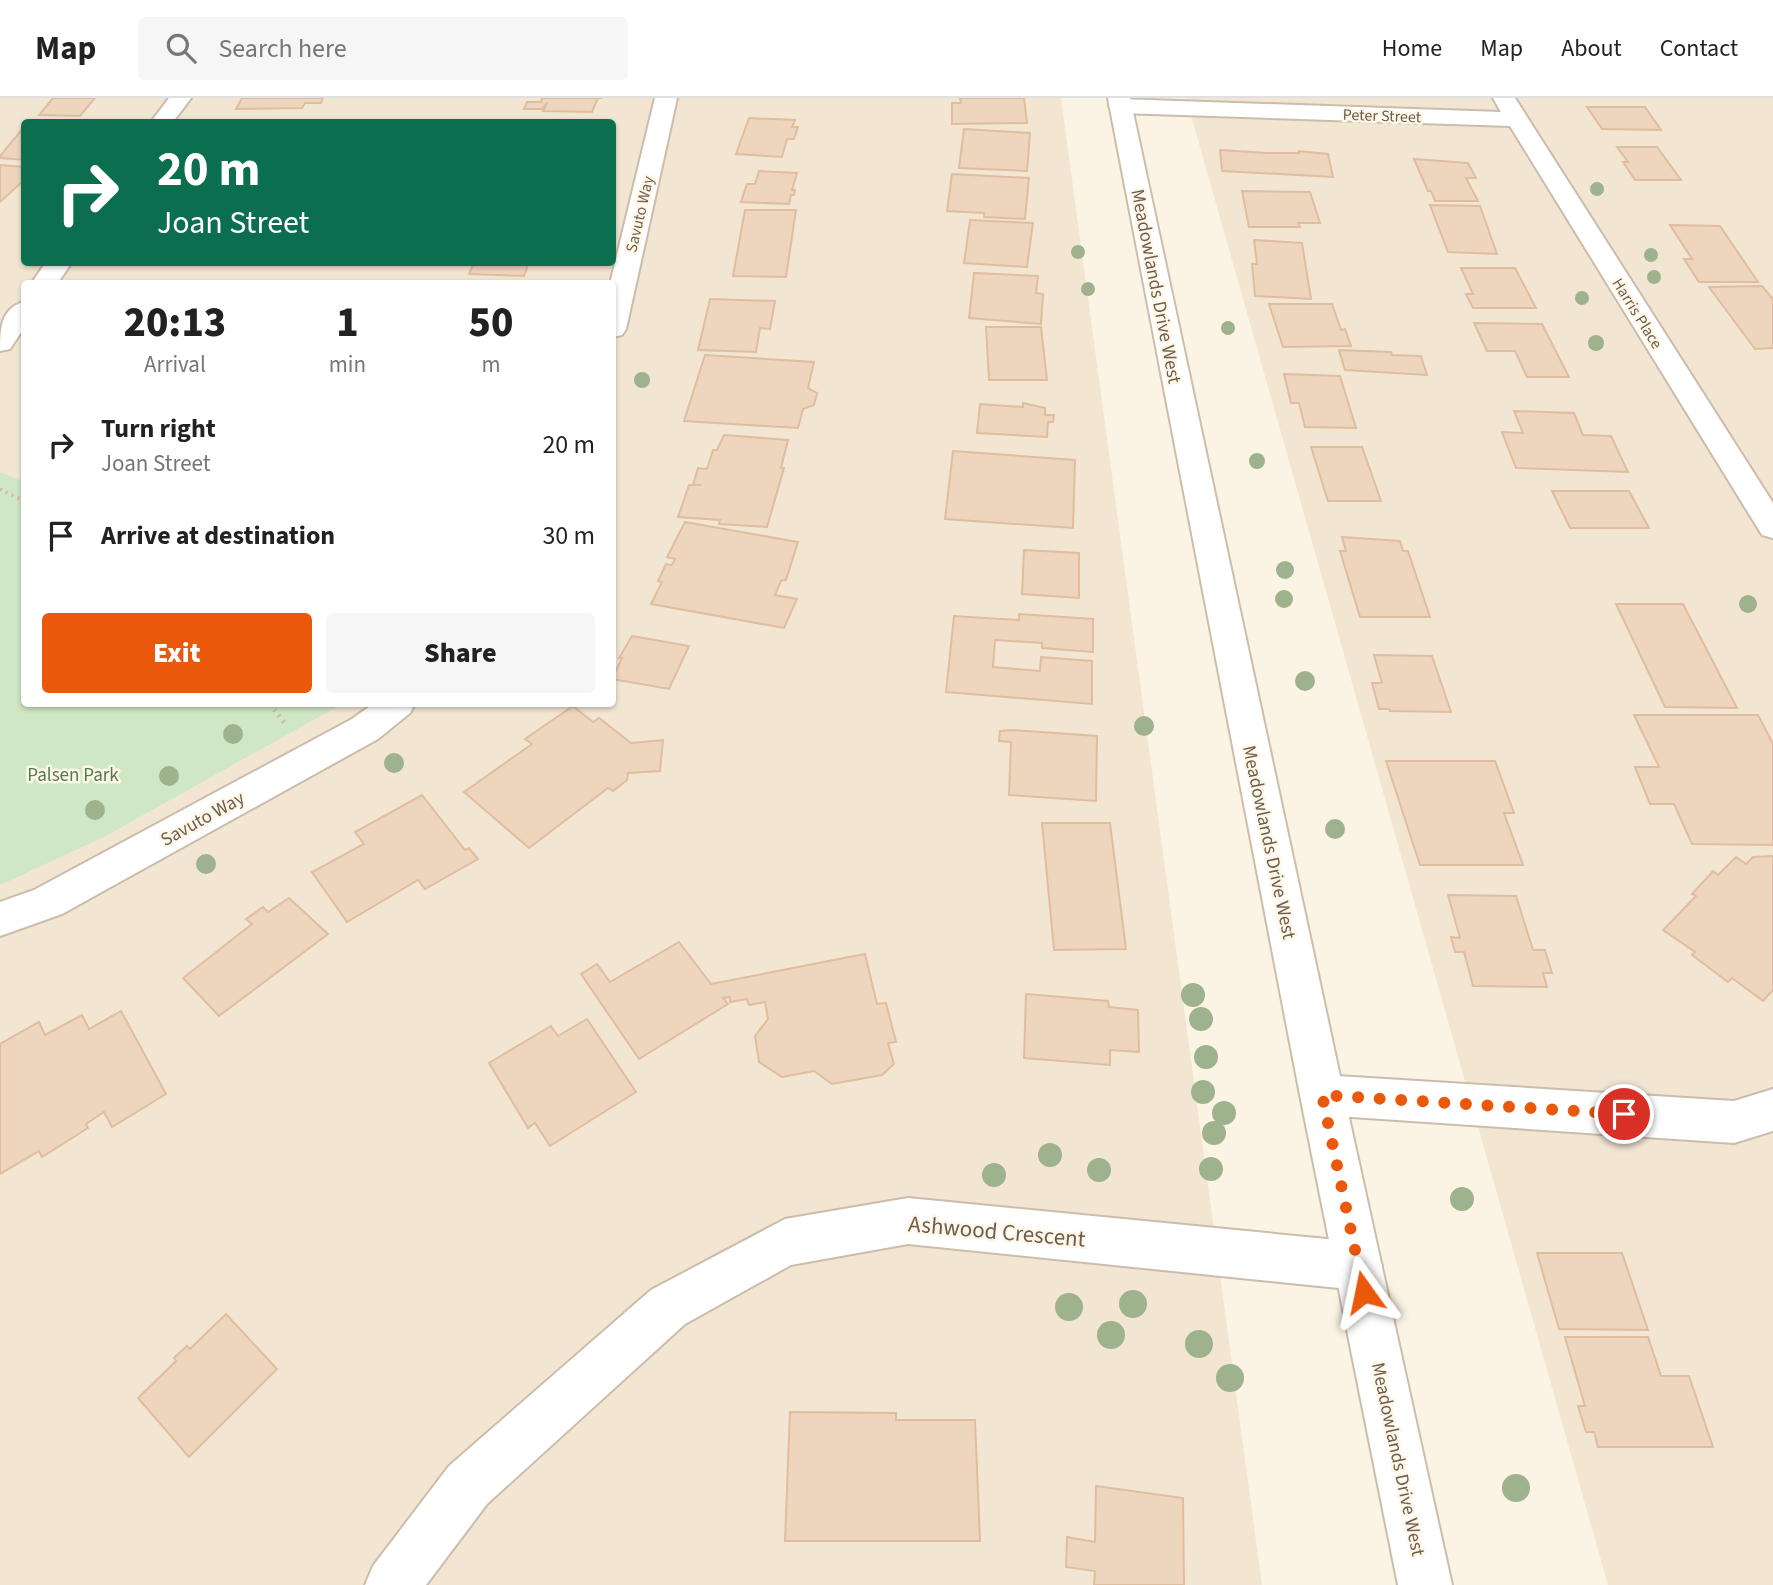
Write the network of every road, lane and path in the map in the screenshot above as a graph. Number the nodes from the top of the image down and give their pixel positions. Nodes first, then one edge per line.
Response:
1 (180, 98) edge
2 (666, 98) edge
3 (1119, 102) edge
4 (1511, 109) edge
5 (164, 119) edge
6 (616, 312) edge
7 (21, 314) edge
8 (0, 343) edge
9 (0, 489) edge
10 (21, 500) edge
11 (1773, 528) edge
12 (393, 707) edge
13 (0, 919) edge
14 (1322, 1095) junction
15 (1773, 1110) edge
16 (1358, 1266) junction
17 (392, 1585) edge
18 (1425, 1585) edge

1 - 5 street
2 - 6 street, Savuto Way
3 - 4 street, Peter Street
3 - 14 street, Meadowlands Drive West
4 - 11 street, Harris Place
7 - 8 street
9 - 10 path
12 - 13 street, Savuto Way
14 - 15 street
14 - 16 street, Meadowlands Drive West
16 - 17 street, Ashwood Crescent
16 - 18 street, Meadowlands Drive West

